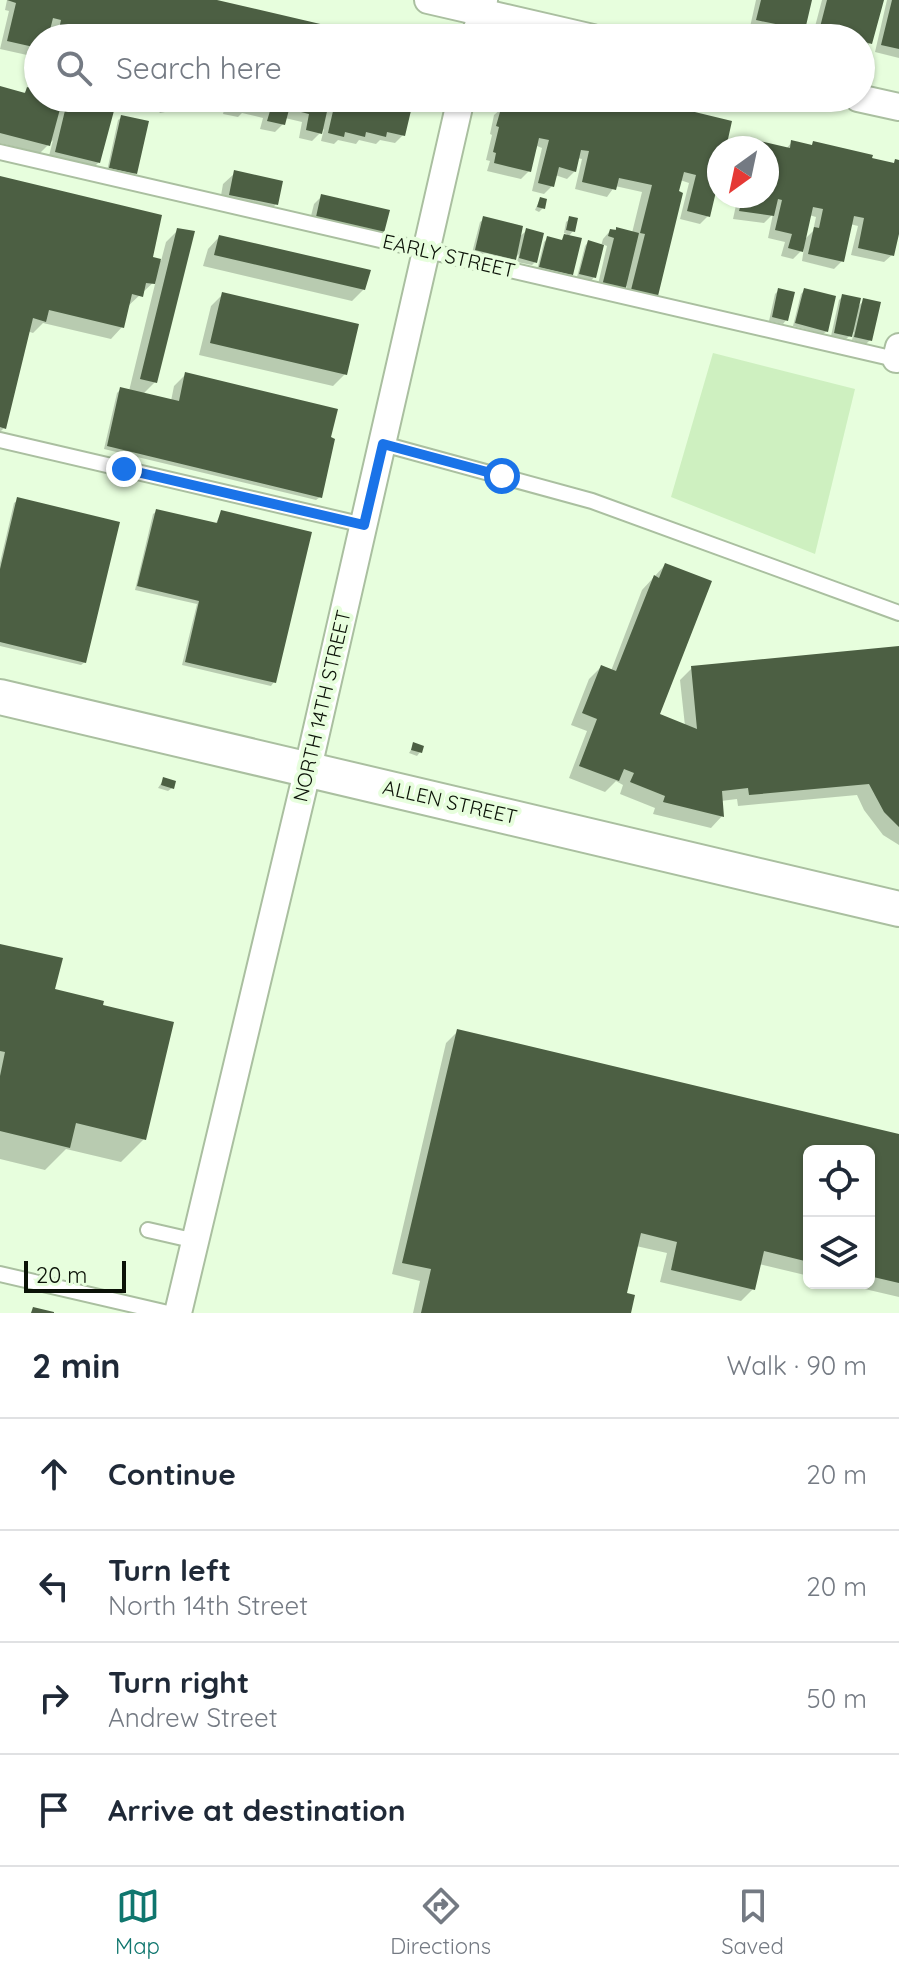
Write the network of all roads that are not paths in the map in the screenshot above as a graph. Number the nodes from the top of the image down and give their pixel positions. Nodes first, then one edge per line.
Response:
1 (428, 0) edge
2 (482, 6) edge
3 (544, 24) edge
4 (875, 102) edge
5 (899, 107) edge
6 (458, 112) edge
7 (0, 152) edge
8 (427, 251) junction
9 (898, 356) edge
10 (0, 440) edge
11 (383, 444) junction
12 (364, 525) junction
13 (899, 613) edge
14 (0, 697) edge
15 (308, 768) junction
16 (899, 909) edge
17 (148, 1230) dead end
18 (196, 1241) junction
19 (0, 1274) edge
20 (168, 1313) edge
21 (178, 1313) edge

1 - 2 street
2 - 3 street
4 - 5 street
6 - 8 street, NORTH 14TH STREET
7 - 8 lane, EARLY STREET
8 - 9 lane, EARLY STREET
8 - 11 street, NORTH 14TH STREET
10 - 12 lane
11 - 12 street, NORTH 14TH STREET
11 - 13 lane
12 - 15 street, NORTH 14TH STREET
14 - 15 street, ALLEN STREET
15 - 16 street, ALLEN STREET
15 - 18 street, NORTH 14TH STREET
17 - 18 lane
18 - 21 street, NORTH 14TH STREET
19 - 20 lane

